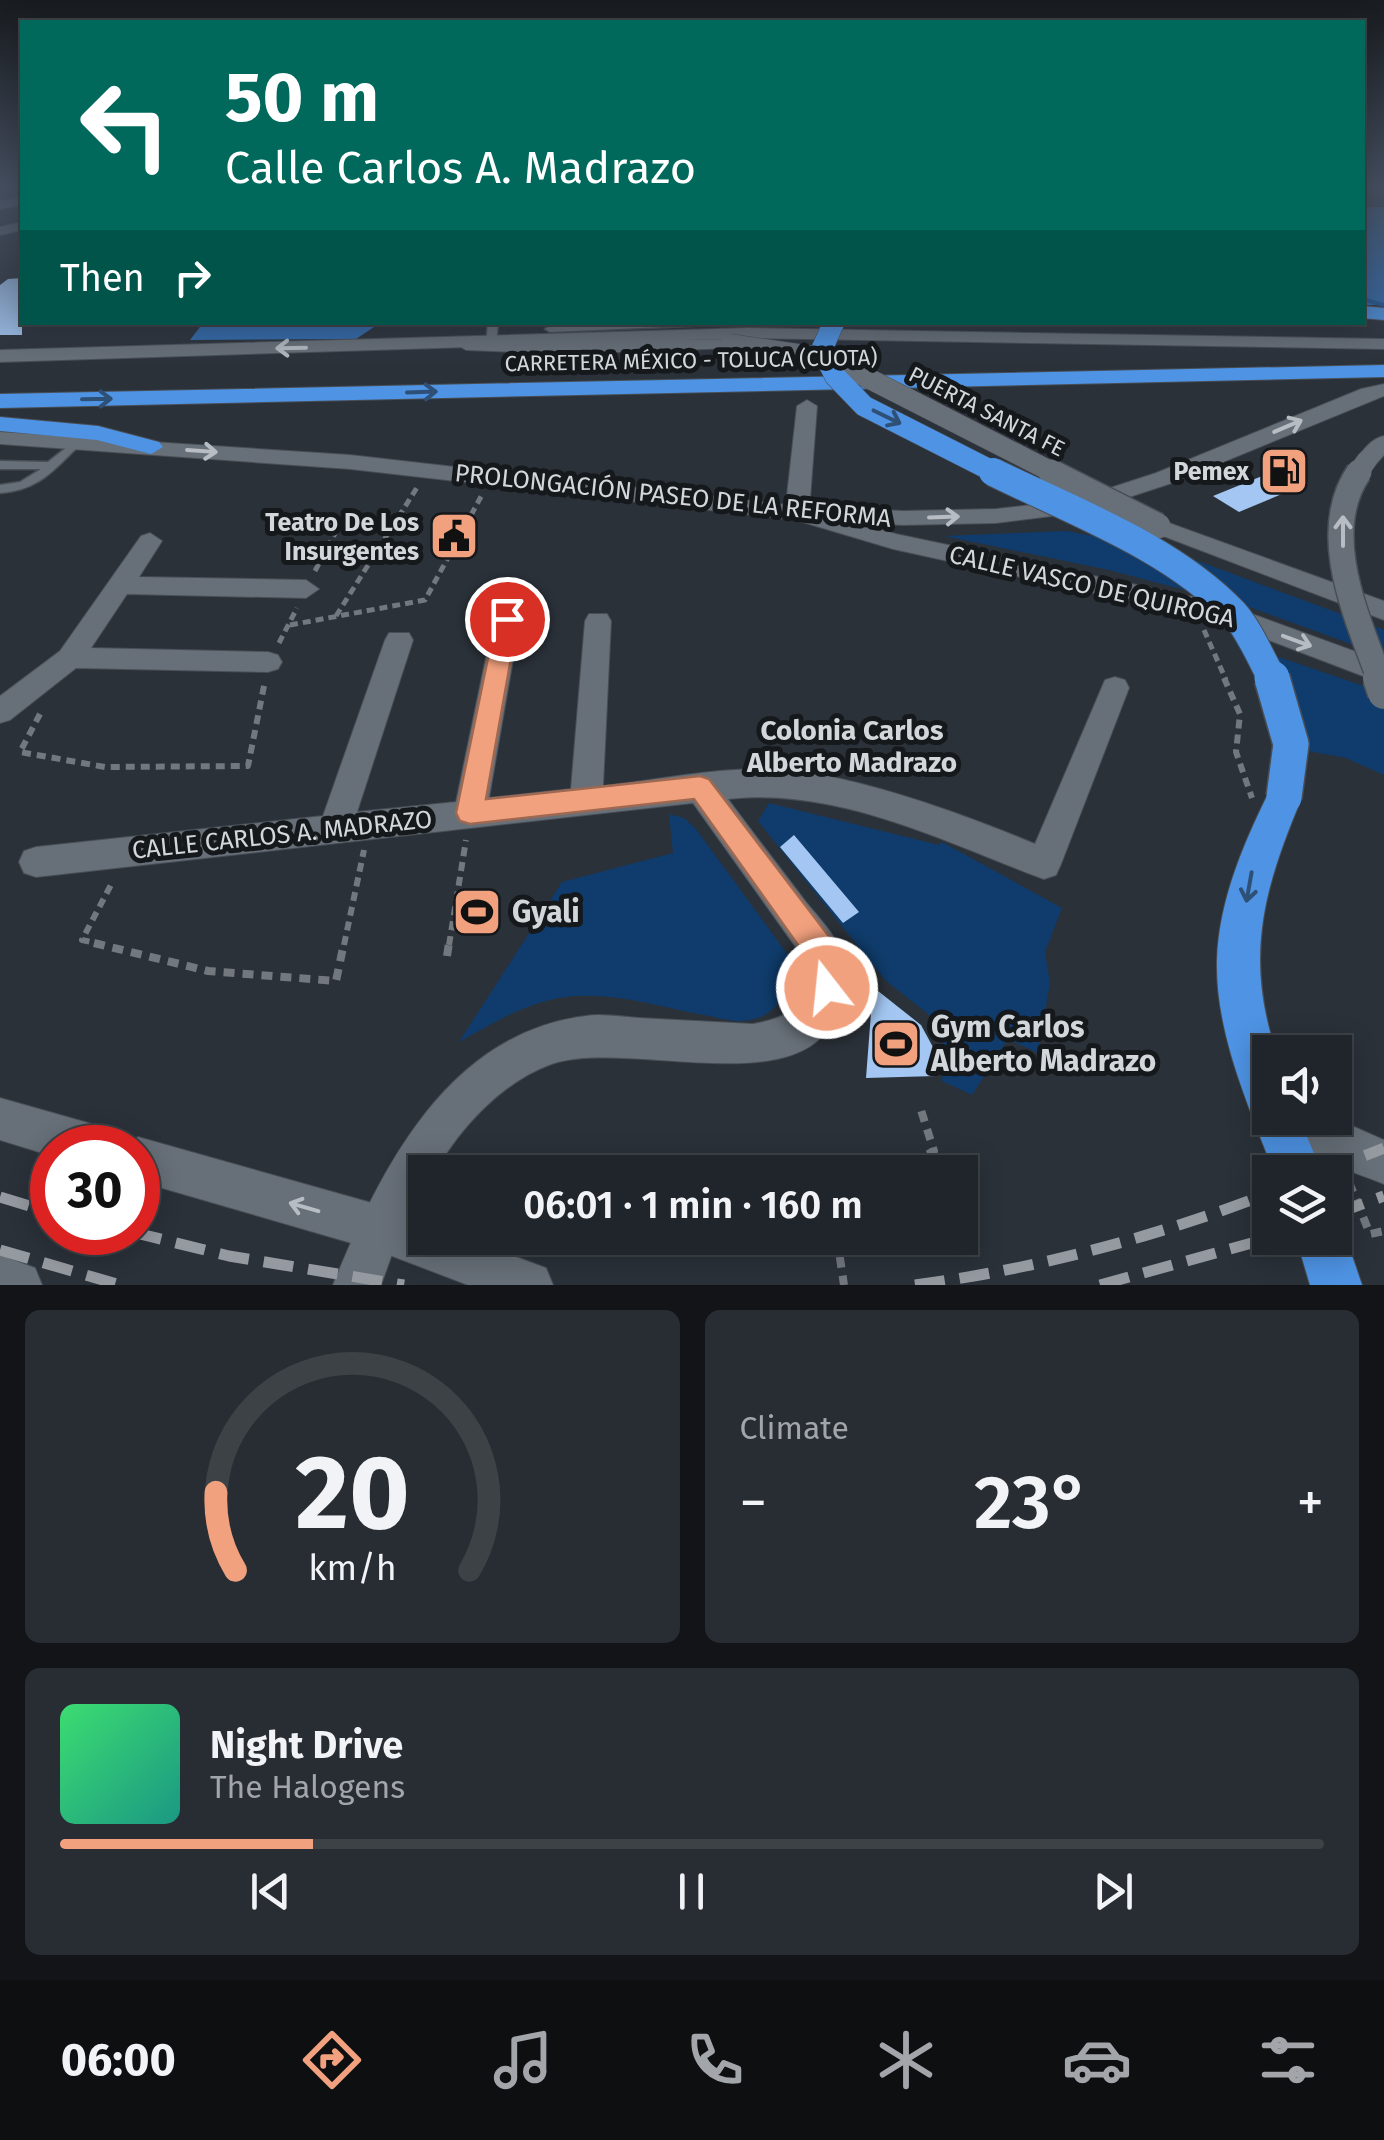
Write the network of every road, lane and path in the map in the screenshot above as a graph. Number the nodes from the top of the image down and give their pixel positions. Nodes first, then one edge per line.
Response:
1 (682, 325) edge
2 (833, 325) edge
3 (638, 330) junction
4 (551, 334) edge
5 (492, 337) edge
6 (1384, 344) edge
7 (0, 356) edge
8 (1384, 356) edge
9 (1384, 370) edge
10 (0, 380) edge
11 (1384, 390) edge
12 (0, 400) edge
13 (807, 406) dead end
14 (0, 424) edge
15 (0, 438) edge
16 (76, 442) junction
17 (151, 447) junction
18 (1376, 451) edge
19 (0, 465) edge
20 (48, 466) junction
21 (428, 470) junction
22 (492, 478) junction
23 (0, 489) edge
24 (797, 513) junction
25 (339, 526) dead end
26 (150, 541) dead end
27 (122, 585) junction
28 (306, 589) joint
29 (1191, 605) junction
30 (1384, 611) edge
31 (335, 617) junction
32 (507, 619) dead end
33 (598, 621) dead end
34 (288, 626) dead end
35 (398, 640) dead end
36 (70, 658) junction
37 (268, 662) joint
38 (1384, 673) edge
39 (1115, 688) dead end
40 (1384, 693) edge
41 (45, 705) dead end
42 (0, 712) edge
43 (700, 787) junction
44 (586, 800) junction
45 (470, 813) junction
46 (370, 824) junction
47 (335, 828) junction
48 (1266, 838) junction
49 (128, 852) junction
50 (36, 862) dead end
51 (447, 956) dead end
52 (1252, 1042) edge
53 (920, 1107) dead end
54 (0, 1119) edge
55 (30, 1128) edge
56 (1322, 1135) edge
57 (1333, 1142) junction
58 (926, 1155) edge
59 (1384, 1162) edge
60 (160, 1164) edge
61 (379, 1228) junction
62 (1384, 1232) edge
63 (840, 1255) edge
64 (1326, 1255) edge
65 (0, 1279) edge
66 (18, 1285) edge
67 (357, 1285) edge
68 (528, 1285) edge
69 (844, 1285) edge
70 (1336, 1285) edge

1 - 3 lane
2 -> 48 highway, bridge
3 - 4 street
3 - 6 street
4 - 5 street
4 - 30 street, PUERTA SANTA FE, bridge
5 -> 7 street
8 - 10 highway, CARRETERA MÉXICO - TOLUCA (CUOTA)
12 -> 9 highway, CARRETERA MÉXICO - TOLUCA (CUOTA)
24 -> 11 street, PROLONGACIÓN PASEO DE LA REFORMA
13 - 24 street
14 - 17 highway
15 - 16 street, PROLONGACIÓN PASEO DE LA REFORMA
16 - 17 street, PROLONGACIÓN PASEO DE LA REFORMA
16 - 20 lane
17 -> 21 street, PROLONGACIÓN PASEO DE LA REFORMA
40 -> 18 street, bridge
19 - 20 lane
20 - 23 lane
21 - 22 street, PROLONGACIÓN PASEO DE LA REFORMA
21 - 31 path
22 - 24 street, PROLONGACIÓN PASEO DE LA REFORMA
22 - 31 path
24 - 29 street, CALLE VASCO DE QUIROGA
25 - 28 path
26 - 27 street
27 - 28 street
27 - 36 street
29 -> 38 street, CALLE VASCO DE QUIROGA
29 - 48 path
31 - 34 path
32 - 45 street
33 - 44 street
35 - 47 street
36 - 37 street
36 - 42 street
37 - 41 path
39 - 43 street, CALLE CARLOS A. MADRAZO
43 - 44 street, CALLE CARLOS A. MADRAZO
43 - 61 street
44 - 45 street, CALLE CARLOS A. MADRAZO
45 - 46 street, CALLE CARLOS A. MADRAZO
45 - 51 path
46 - 47 street, CALLE CARLOS A. MADRAZO
46 - 49 path
47 - 49 street, CALLE CARLOS A. MADRAZO
48 -> 52 highway
49 - 50 street, CALLE CARLOS A. MADRAZO
53 - 58 path
54 - 55 street
56 - 57 street
57 - 59 street
57 - 62 path
61 -> 60 street
61 - 67 street
61 - 68 street
63 - 69 path
64 - 70 highway
65 - 66 street

